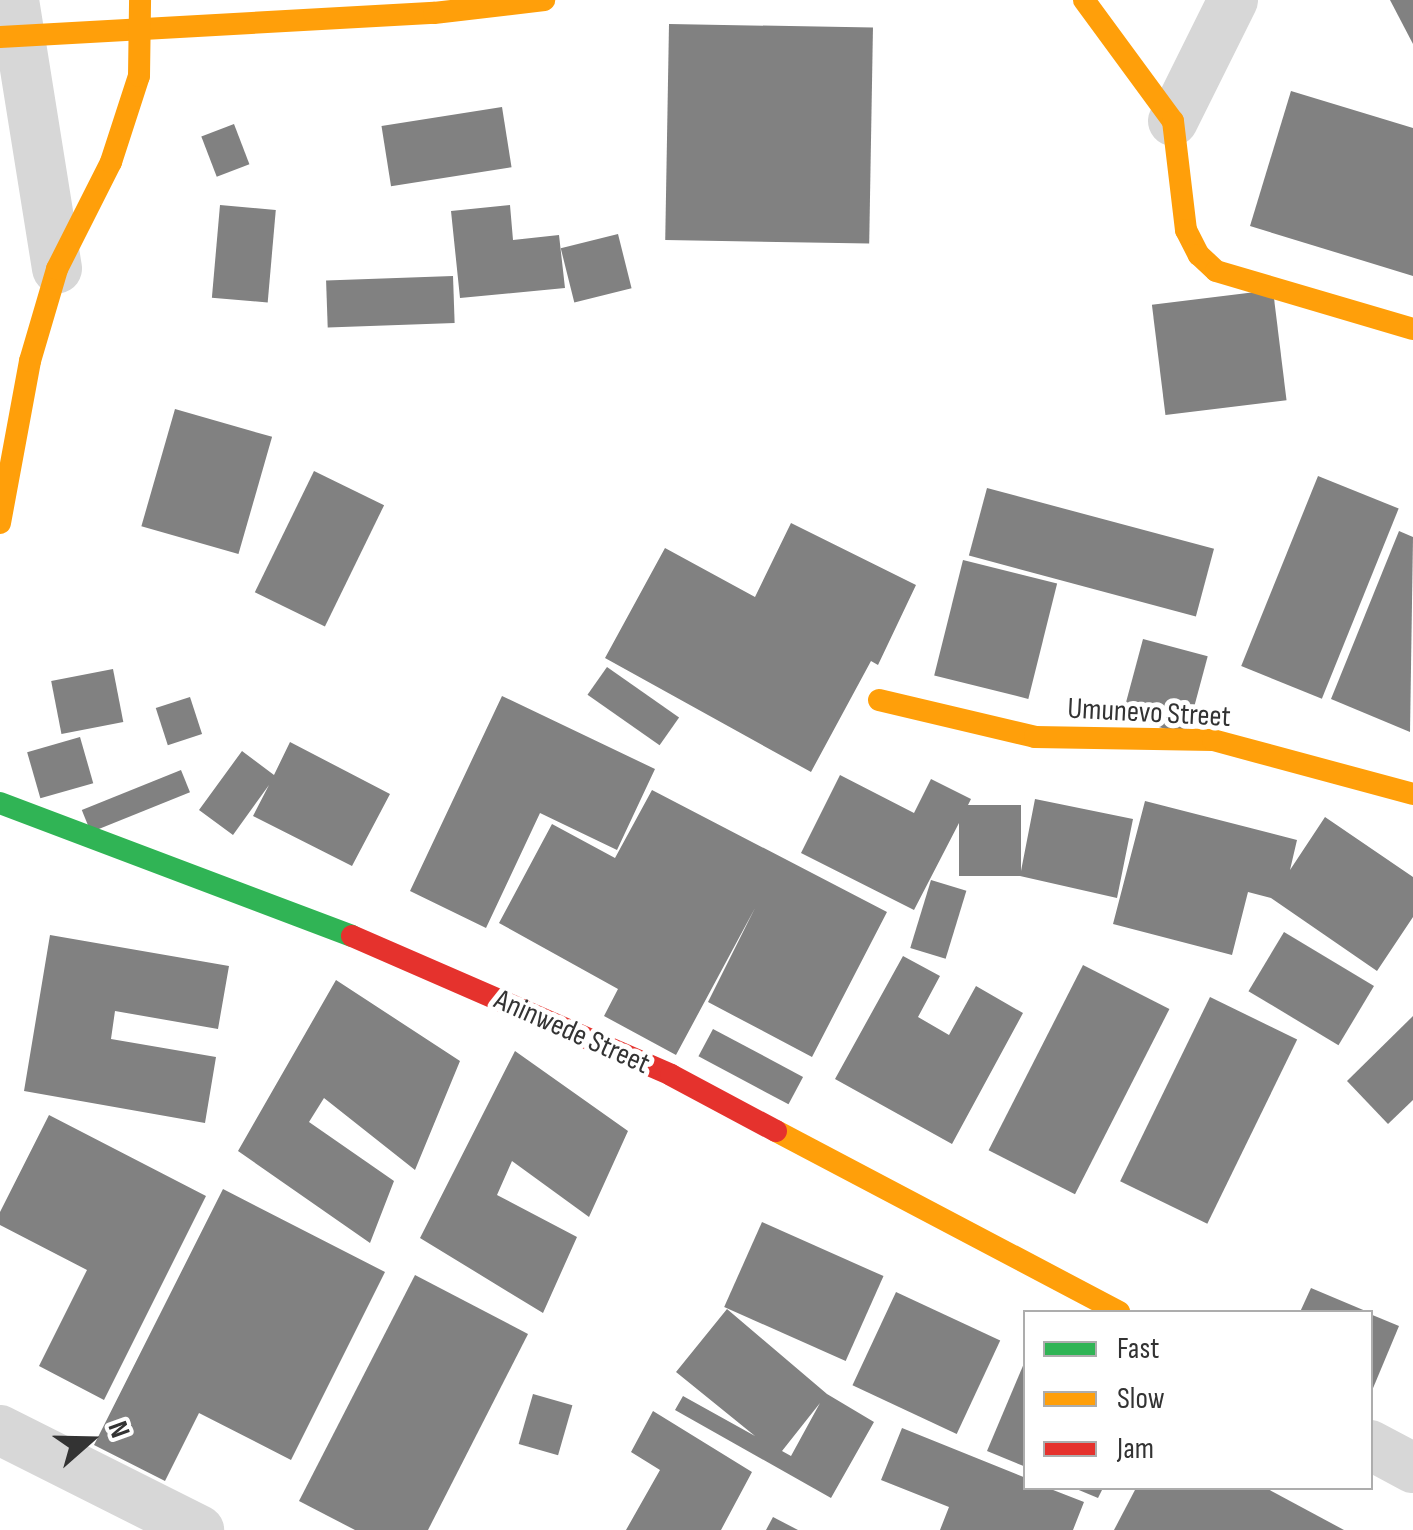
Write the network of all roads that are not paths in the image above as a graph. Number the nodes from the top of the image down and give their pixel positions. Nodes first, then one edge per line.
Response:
1 (140, 0) edge
2 (544, 0) edge
3 (1084, 0) edge
4 (1232, 0) edge
5 (433, 6) edge
6 (11, 24) edge
7 (142, 26) junction
8 (1173, 121) junction
9 (56, 268) junction
10 (1413, 329) edge
11 (0, 524) edge
12 (880, 700) dead end
13 (1413, 794) edge
14 (0, 803) edge
15 (1116, 1310) edge
16 (0, 1430) edge
17 (1373, 1447) edge
18 (1413, 1468) edge
19 (199, 1530) edge

1 - 7 street
2 - 5 street
3 - 8 street
4 - 8 street
5 - 7 street
6 - 7 street
6 - 9 street
7 - 9 street
8 - 10 street
9 - 11 street
12 - 13 street, Umunevo Street
14 - 15 street, Aninwede Street
16 - 19 street
17 - 18 street

